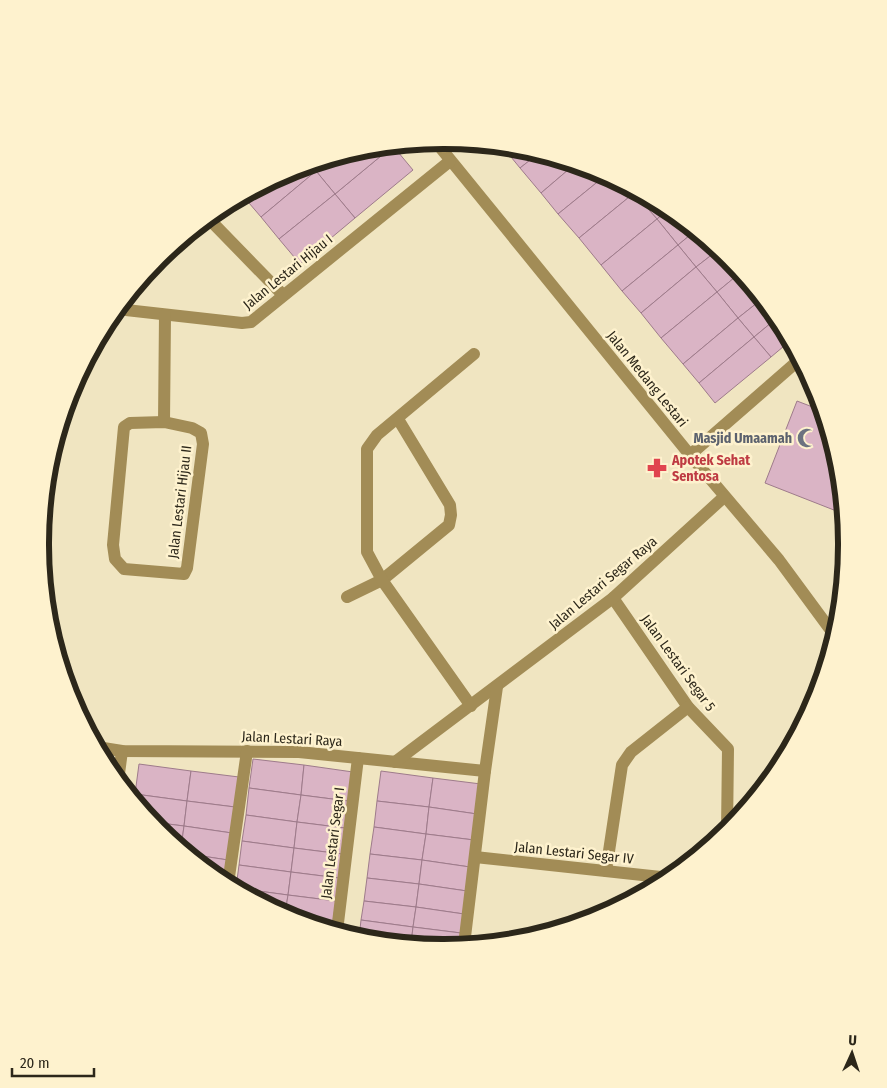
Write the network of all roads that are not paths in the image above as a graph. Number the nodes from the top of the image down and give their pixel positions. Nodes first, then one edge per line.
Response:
1 (441, 149) edge
2 (450, 162) junction
3 (213, 224) edge
4 (283, 295) junction
5 (126, 310) edge
6 (165, 315) junction
7 (474, 354) dead end
8 (795, 364) edge
9 (398, 419) junction
10 (164, 422) junction
11 (690, 456) junction
12 (724, 497) junction
13 (382, 580) junction
14 (347, 597) dead end
15 (612, 598) junction
16 (829, 628) edge
17 (497, 687) junction
18 (471, 706) junction
19 (688, 707) junction
20 (106, 749) edge
21 (122, 751) junction
22 (247, 751) junction
23 (358, 758) junction
24 (395, 762) junction
25 (120, 769) edge
26 (484, 771) junction
27 (727, 818) edge
28 (474, 857) junction
29 (606, 871) junction
30 (229, 875) edge
31 (656, 876) edge
32 (338, 924) edge
33 (465, 938) edge

1 - 2 street, Jalan Medang Lestari
2 - 4 street, Jalan Lestari Hijau I
2 - 11 street, Jalan Medang Lestari
3 - 4 street
4 - 6 street, Jalan Lestari Hijau I
5 - 6 street, Jalan Lestari Hijau I
6 - 10 street
7 - 9 street
8 - 11 street
9 - 13 street
9 - 13 street
10 - 10 street, Jalan Lestari Hijau II
11 - 12 street, Jalan Medang Lestari
12 - 15 street, Jalan Lestari Segar Raya
12 - 16 street, Jalan Medang Lestari
13 - 14 street
13 - 18 street
15 - 17 street, Jalan Lestari Segar Raya
15 - 19 street, Jalan Lestari Segar 5
17 - 18 street, Jalan Lestari Segar Raya
17 - 26 street
18 - 24 street, Jalan Lestari Segar Raya
19 - 27 street, Jalan Lestari Segar 5
19 - 29 street
20 - 21 street, Jalan Lestari Raya
21 - 22 street, Jalan Lestari Raya
21 - 25 street
22 - 23 street, Jalan Lestari Raya
22 - 30 street
23 - 24 street, Jalan Lestari Raya
23 - 32 street, Jalan Lestari Segar I
24 - 26 street, Jalan Lestari Raya
26 - 28 street
28 - 29 street, Jalan Lestari Segar IV
28 - 33 street
29 - 31 street, Jalan Lestari Segar IV

